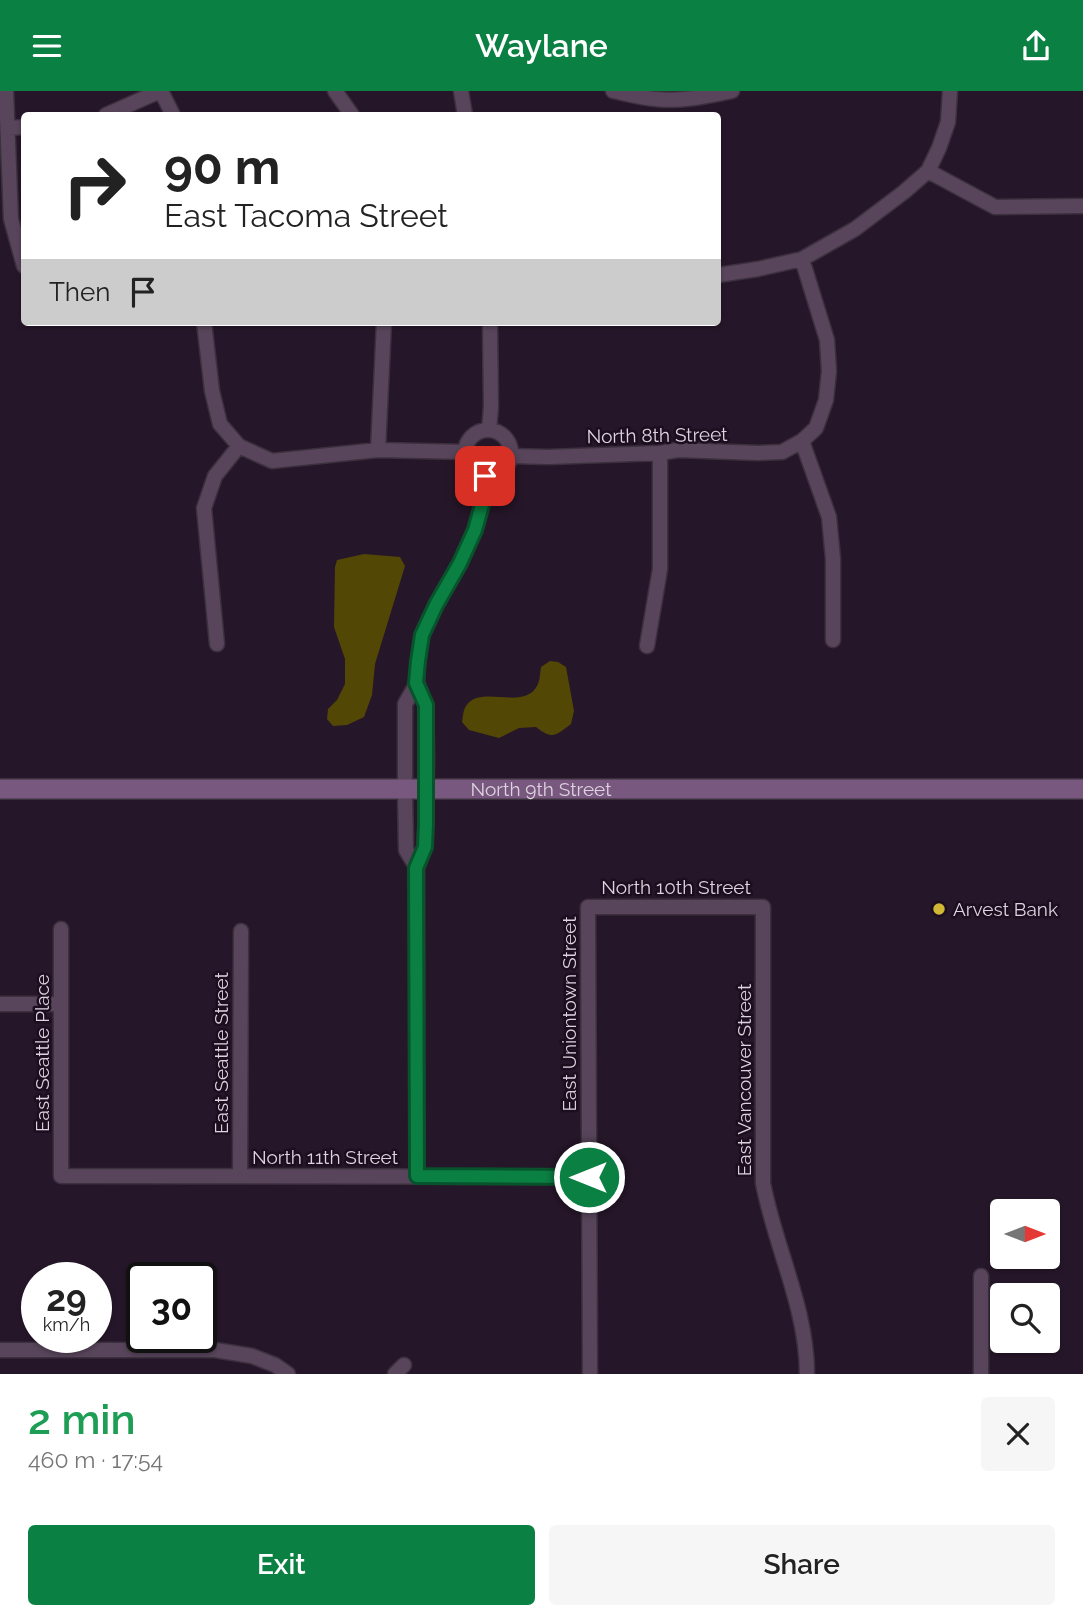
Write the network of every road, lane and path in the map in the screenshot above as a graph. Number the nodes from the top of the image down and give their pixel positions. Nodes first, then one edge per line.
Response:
1 (6, 91) edge
2 (160, 91) edge
3 (335, 91) edge
4 (461, 91) edge
5 (613, 91) edge
6 (732, 91) edge
7 (950, 91) edge
8 (113, 112) edge
9 (171, 112) edge
10 (350, 112) edge
11 (464, 112) edge
12 (21, 127) edge
13 (8, 128) junction
14 (928, 171) junction
15 (1083, 206) edge
16 (21, 255) edge
17 (802, 258) junction
18 (721, 275) edge
19 (204, 326) edge
20 (384, 326) edge
21 (491, 326) edge
22 (489, 430) junction
23 (802, 441) junction
24 (239, 446) junction
25 (378, 450) junction
26 (465, 452) junction
27 (660, 453) junction
28 (510, 456) junction
29 (485, 476) junction
30 (833, 640) dead end
31 (217, 644) dead end
32 (647, 646) dead end
33 (416, 683) junction
34 (0, 789) edge
35 (1083, 789) edge
36 (405, 790) junction
37 (426, 790) junction
38 (416, 868) junction
39 (588, 907) joint
40 (763, 907) joint
41 (61, 929) dead end
42 (241, 931) dead end
43 (0, 1004) edge
44 (61, 1004) junction
45 (61, 1176) joint
46 (240, 1176) junction
47 (417, 1176) junction
48 (589, 1177) junction
49 (981, 1276) dead end
50 (0, 1350) edge
51 (288, 1374) edge
52 (590, 1374) edge
53 (807, 1374) edge
54 (981, 1374) edge

1 - 13 street
2 - 8 street
2 - 9 street
3 - 10 street
4 - 11 street
5 - 6 street
7 - 14 street
12 - 13 street
13 - 16 street
14 - 15 street
14 - 17 street
17 - 18 street
17 - 23 street
19 - 24 street
20 - 25 street
21 - 22 street
22 - 26 street
22 - 28 street
23 - 27 street, North 8th Street
23 - 30 street
24 - 25 street
24 - 31 street
25 - 26 street
26 - 29 street
27 - 28 street, North 8th Street
27 - 32 street
28 - 29 street
29 - 33 street
33 - 36 street
33 - 37 street
34 - 36 main road, North 9th Street
35 - 37 main road, North 9th Street
36 - 37 main road, North 9th Street
36 - 38 street
37 - 38 street
38 - 47 street
39 - 40 street, North 10th Street
39 - 48 street, East Uniontown Street
40 - 53 street, East Vancouver Street
41 - 44 street, East Seattle Place
42 - 46 street, East Seattle Street
43 - 44 street
44 - 45 street, East Seattle Place
45 - 46 street, North 11th Street
46 - 47 street, North 11th Street
47 - 48 street, North 11th Street
48 - 52 street, East Uniontown Street
49 - 54 street
50 - 51 street

